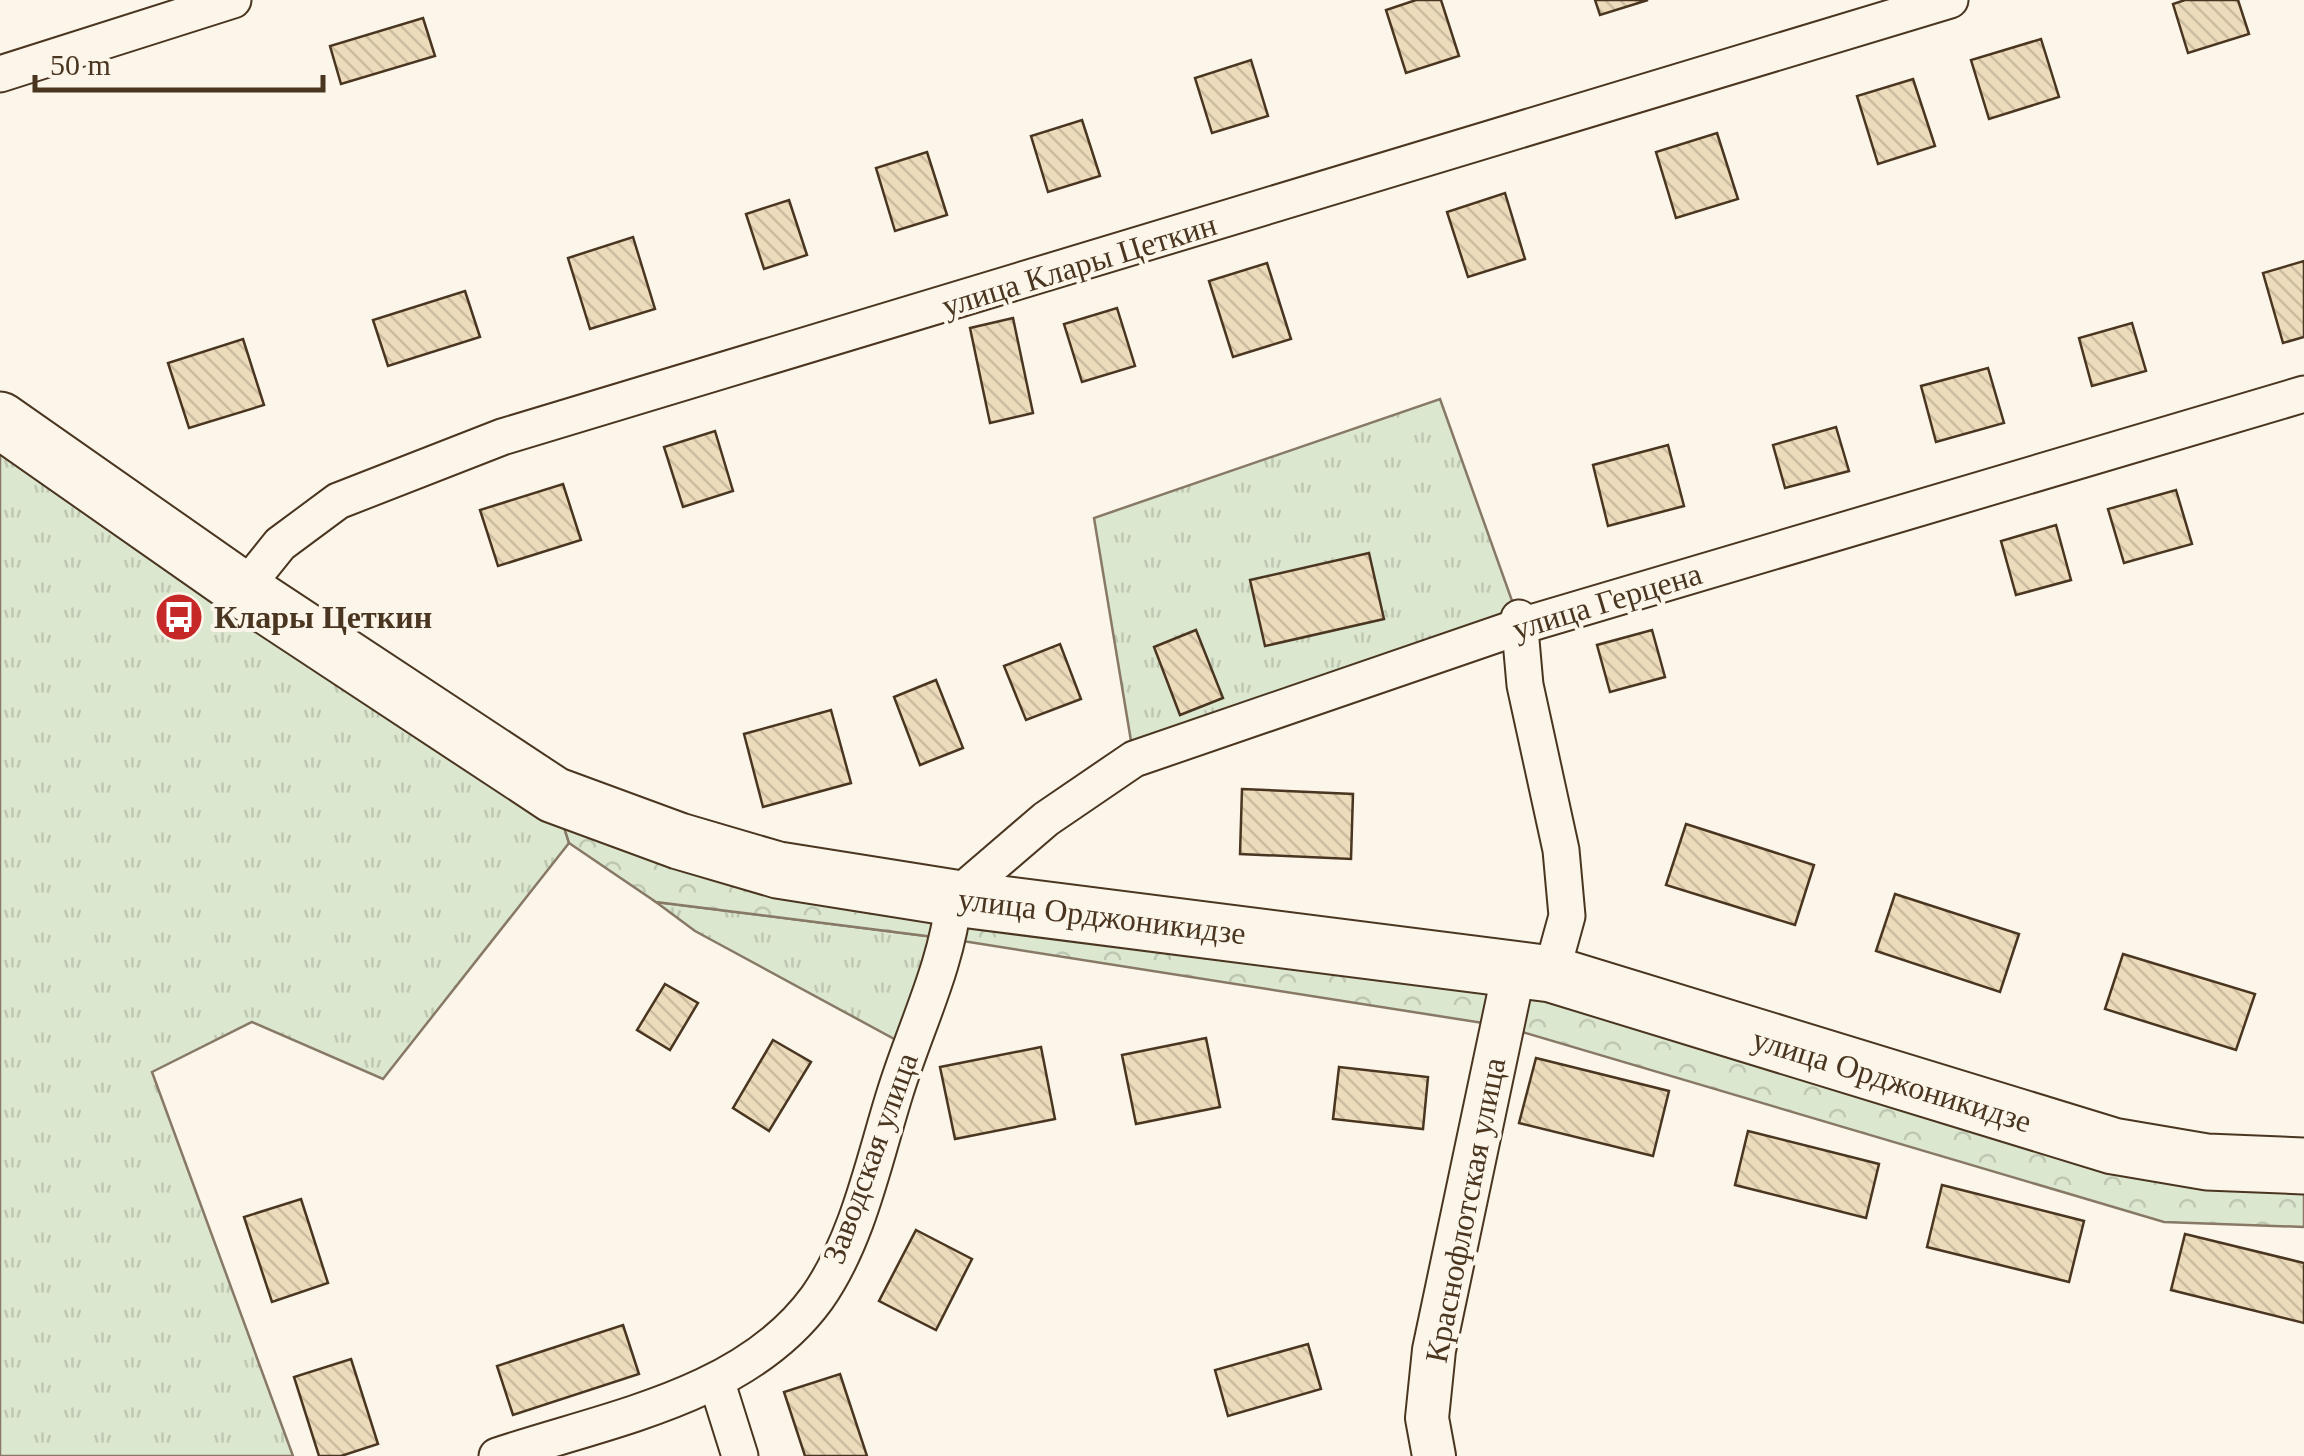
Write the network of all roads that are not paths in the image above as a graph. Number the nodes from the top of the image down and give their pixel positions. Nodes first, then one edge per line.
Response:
1 (233, 0) edge
2 (1950, 0) edge
3 (0, 74) edge
4 (2304, 394) edge
5 (0, 420) edge
6 (242, 590) junction
7 (1520, 622) junction
8 (954, 898) junction
9 (1533, 970) junction
10 (2304, 1166) edge
11 (717, 1383) junction
12 (498, 1456) edge
13 (740, 1456) edge
14 (1434, 1456) edge

1 - 3 street
2 - 6 street, улица Клары Цеткин
4 - 7 street, улица Герцена
5 - 6 main road, улица Орджоникидзе
6 - 8 main road, улица Орджоникидзе
7 - 8 street, улица Герцена
7 - 9 street, Краснофлотская улица
8 - 9 main road, улица Орджоникидзе
8 - 11 street, Заводская улица
9 - 10 main road, улица Орджоникидзе
9 - 14 street, Краснофлотская улица
11 - 12 street, Заводская улица
11 - 13 street

